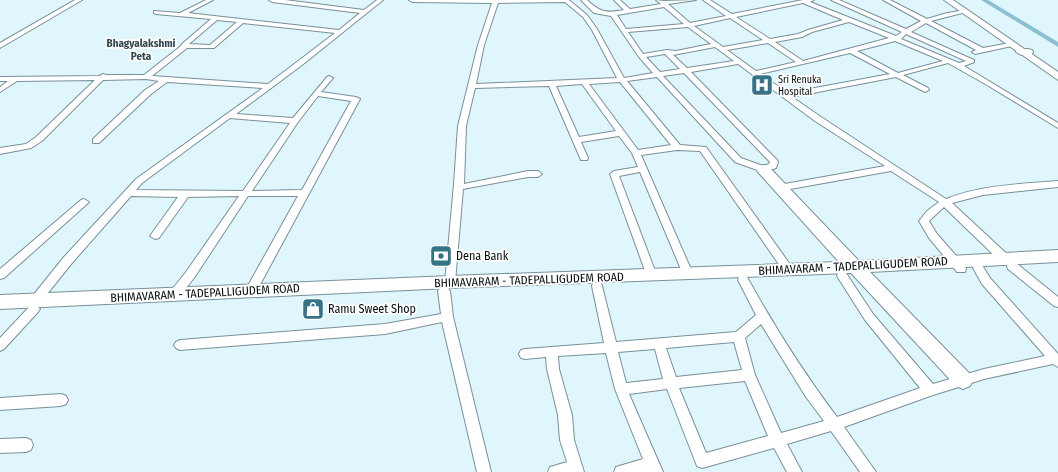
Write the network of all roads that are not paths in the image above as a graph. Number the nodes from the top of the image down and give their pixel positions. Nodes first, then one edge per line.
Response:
1 (79, 0) edge
2 (210, 0) edge
3 (272, 0) edge
4 (380, 0) edge
5 (412, 0) edge
6 (566, 0) edge
7 (584, 0) edge
8 (616, 0) edge
9 (693, 0) edge
10 (706, 0) edge
11 (834, 0) edge
12 (886, 0) edge
13 (948, 0) edge
14 (955, 0) edge
15 (496, 1) edge
16 (808, 1) edge
17 (663, 3) edge
18 (628, 11) junction
19 (156, 12) dead end
20 (365, 12) junction
21 (964, 12) junction
22 (182, 14) junction
23 (613, 14) junction
24 (729, 15) junction
25 (216, 18) junction
26 (851, 20) junction
27 (242, 21) junction
28 (926, 22) junction
29 (688, 25) junction
30 (623, 31) junction
31 (906, 31) junction
32 (340, 32) junction
33 (898, 38) junction
34 (768, 41) junction
35 (1010, 45) junction
36 (0, 46) edge
37 (185, 46) junction
38 (721, 47) junction
39 (981, 50) junction
40 (852, 51) junction
41 (667, 52) junction
42 (1025, 52) junction
43 (960, 55) junction
44 (641, 56) junction
45 (948, 61) junction
46 (740, 62) junction
47 (802, 63) junction
48 (958, 66) junction
49 (687, 70) junction
50 (1058, 72) edge
51 (755, 73) junction
52 (659, 75) junction
53 (897, 75) junction
54 (104, 76) junction
55 (146, 77) junction
56 (1058, 77) edge
57 (329, 78) dead end
58 (0, 79) edge
59 (15, 79) junction
60 (165, 80) junction
61 (622, 80) junction
62 (584, 82) junction
63 (552, 84) junction
64 (270, 86) junction
65 (471, 86) junction
66 (0, 90) edge
67 (925, 90) dead end
68 (316, 94) junction
69 (786, 96) junction
70 (229, 116) junction
71 (295, 121) junction
72 (1058, 126) edge
73 (622, 133) junction
74 (576, 140) junction
75 (96, 141) dead end
76 (677, 147) junction
77 (0, 151) edge
78 (636, 153) junction
79 (584, 158) dead end
80 (890, 168) junction
81 (643, 169) junction
82 (763, 169) junction
83 (538, 174) dead end
84 (459, 184) junction
85 (1058, 184) edge
86 (779, 188) junction
87 (128, 193) junction
88 (245, 193) junction
89 (303, 193) junction
90 (185, 194) junction
91 (84, 202) dead end
92 (945, 202) junction
93 (155, 236) dead end
94 (1058, 256) edge
95 (1008, 262) junction
96 (1058, 264) edge
97 (965, 266) junction
98 (789, 270) junction
99 (821, 273) junction
100 (854, 273) junction
101 (688, 274) junction
102 (0, 275) edge
103 (652, 276) junction
104 (743, 280) junction
105 (597, 286) junction
106 (447, 287) junction
107 (251, 291) junction
108 (174, 295) junction
109 (0, 302) edge
110 (1058, 303) edge
111 (34, 305) junction
112 (0, 310) edge
113 (763, 316) junction
114 (447, 318) junction
115 (739, 337) junction
116 (659, 343) junction
117 (180, 345) dead end
118 (0, 346) edge
119 (611, 347) junction
120 (552, 352) junction
121 (525, 354) dead end
122 (1056, 361) edge
123 (749, 375) junction
124 (963, 380) junction
125 (671, 383) junction
126 (621, 389) junction
127 (930, 390) junction
128 (61, 400) dead end
129 (0, 404) edge
130 (834, 424) junction
131 (778, 441) junction
132 (26, 444) dead end
133 (0, 446) edge
134 (655, 468) edge
135 (576, 470) edge
136 (484, 472) edge
137 (555, 472) edge
138 (621, 472) edge
139 (795, 472) edge
140 (869, 472) edge

1 - 36 street
2 - 22 street
3 - 20 street
4 - 20 street
5 - 15 street
6 - 15 street
6 - 61 street
7 - 23 street
8 - 18 street
9 - 17 street
10 - 24 street
11 - 31 street
12 - 28 street
13 - 21 main road
14 - 42 main road
15 - 65 street
16 - 24 street
16 - 26 street
17 - 18 street
17 - 29 street
18 - 23 street
19 - 22 street
20 - 32 street
21 - 28 street
21 - 35 main road
22 - 25 street
23 - 30 street
24 - 29 street
24 - 34 street
25 - 27 street
25 - 37 street
26 - 33 street
26 - 34 street
27 - 32 street
27 - 37 street
28 - 31 street
28 - 39 street
29 - 30 street
29 - 38 street
30 - 44 street
31 - 33 street
31 - 43 street
32 - 64 street
33 - 40 street
33 - 45 street
34 - 38 street
34 - 47 street
35 - 39 street
35 - 42 main road
37 - 55 street
38 - 41 street
38 - 46 street
39 - 43 street
40 - 47 street
40 - 53 street
41 - 44 street
41 - 49 street
42 - 50 main road
42 - 56 main road
43 - 48 street
44 - 52 street
45 - 48 street
45 - 53 street
46 - 49 street
46 - 51 street
47 - 51 street
48 - 72 street
49 - 52 street
49 - 82 street
51 - 69 street
52 - 61 street
52 - 82 street
53 - 67 street
53 - 69 street
54 - 55 street
54 - 59 street
54 - 77 street
55 - 60 street
57 - 68 street
58 - 59 street
59 - 66 street
60 - 64 street
60 - 75 street
61 - 62 street
61 - 76 street
62 - 63 street
62 - 73 street
63 - 65 street
63 - 74 street
64 - 70 street
65 - 84 street
68 - 71 street
68 - 89 street
69 - 80 street
70 - 71 street
70 - 87 street
71 - 88 street
73 - 74 street
73 - 78 street
74 - 79 street
76 - 78 street
76 - 98 street
78 - 81 street
80 - 86 street
80 - 92 street
81 - 101 street
81 - 103 street
82 - 86 main road
83 - 84 street
84 - 106 street
85 - 92 street
86 - 100 main road
87 - 90 street
87 - 111 street
88 - 89 street
88 - 90 street
88 - 108 street
89 - 107 street
90 - 93 street
91 - 102 street
92 - 95 street
92 - 97 street
94 - 95 main road, BHIMAVARAM - TADEPALLIGUDEM ROAD
95 - 96 main road
95 - 97 main road
95 - 97 main road, BHIMAVARAM - TADEPALLIGUDEM ROAD
95 - 110 street
97 - 100 main road
97 - 122 street
98 - 99 main road, BHIMAVARAM - TADEPALLIGUDEM ROAD
98 - 101 main road, BHIMAVARAM - TADEPALLIGUDEM ROAD
99 - 100 main road
99 - 104 main road
100 - 124 main road
100 - 127 street
101 - 103 main road, BHIMAVARAM - TADEPALLIGUDEM ROAD
103 - 106 main road, BHIMAVARAM - TADEPALLIGUDEM ROAD
104 - 105 main road
104 - 113 street
105 - 106 main road
105 - 119 street
106 - 107 main road, BHIMAVARAM - TADEPALLIGUDEM ROAD
106 - 111 main road
106 - 114 street
107 - 108 main road, BHIMAVARAM - TADEPALLIGUDEM ROAD
108 - 111 main road, BHIMAVARAM - TADEPALLIGUDEM ROAD
109 - 111 main road, BHIMAVARAM - TADEPALLIGUDEM ROAD
111 - 112 main road
111 - 118 street
113 - 115 street
113 - 130 street
114 - 117 street
114 - 136 street
115 - 116 street
115 - 123 street
116 - 119 street
116 - 125 street
119 - 120 street
119 - 126 street
120 - 121 street
120 - 135 street
122 - 124 street
123 - 125 street
123 - 131 street
124 - 127 street
125 - 126 street
125 - 131 street
126 - 134 street
127 - 130 street
128 - 129 street
130 - 131 street
130 - 140 street
131 - 139 street
132 - 133 street
134 - 138 street
135 - 137 street

